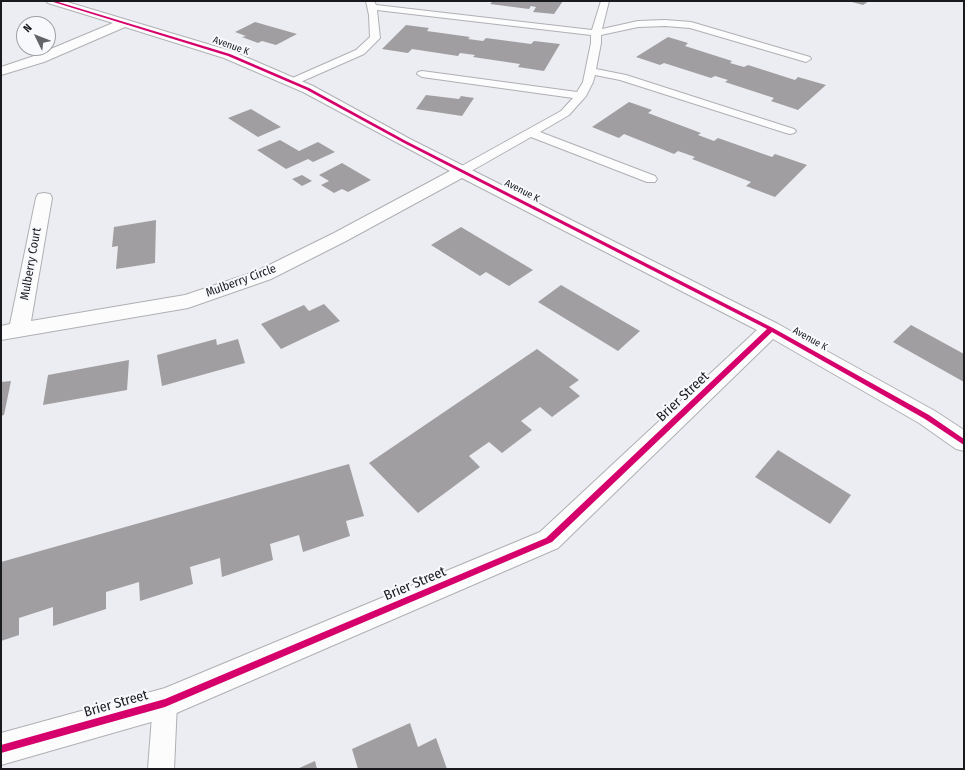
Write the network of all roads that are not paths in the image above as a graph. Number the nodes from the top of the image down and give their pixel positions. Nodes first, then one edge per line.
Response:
1 (52, 1) edge
2 (605, 1) edge
3 (371, 4) edge
4 (124, 23) junction
5 (596, 33) junction
6 (806, 59) dead end
7 (1, 71) edge
8 (590, 71) junction
9 (422, 74) dead end
10 (292, 82) junction
11 (581, 96) junction
12 (790, 131) dead end
13 (532, 133) junction
14 (462, 171) junction
15 (651, 179) dead end
16 (44, 198) dead end
17 (771, 329) junction
18 (10, 332) edge
19 (964, 442) edge
20 (165, 702) junction
21 (1, 748) edge
22 (161, 769) edge

1 - 4 street, Avenue K
2 - 5 lane
3 - 5 lane
3 - 10 lane
4 - 7 street
4 - 10 street, Avenue K
5 - 6 lane
5 - 8 lane
8 - 11 lane
8 - 12 lane
9 - 11 lane
10 - 14 street, Avenue K
11 - 13 lane
13 - 14 lane
13 - 15 lane
14 - 17 street, Avenue K
14 - 18 street, Mulberry Circle
16 - 18 street, Mulberry Court
17 - 19 street, Avenue K
17 - 20 street, Brier Street
20 - 21 street, Brier Street
20 - 22 lane

